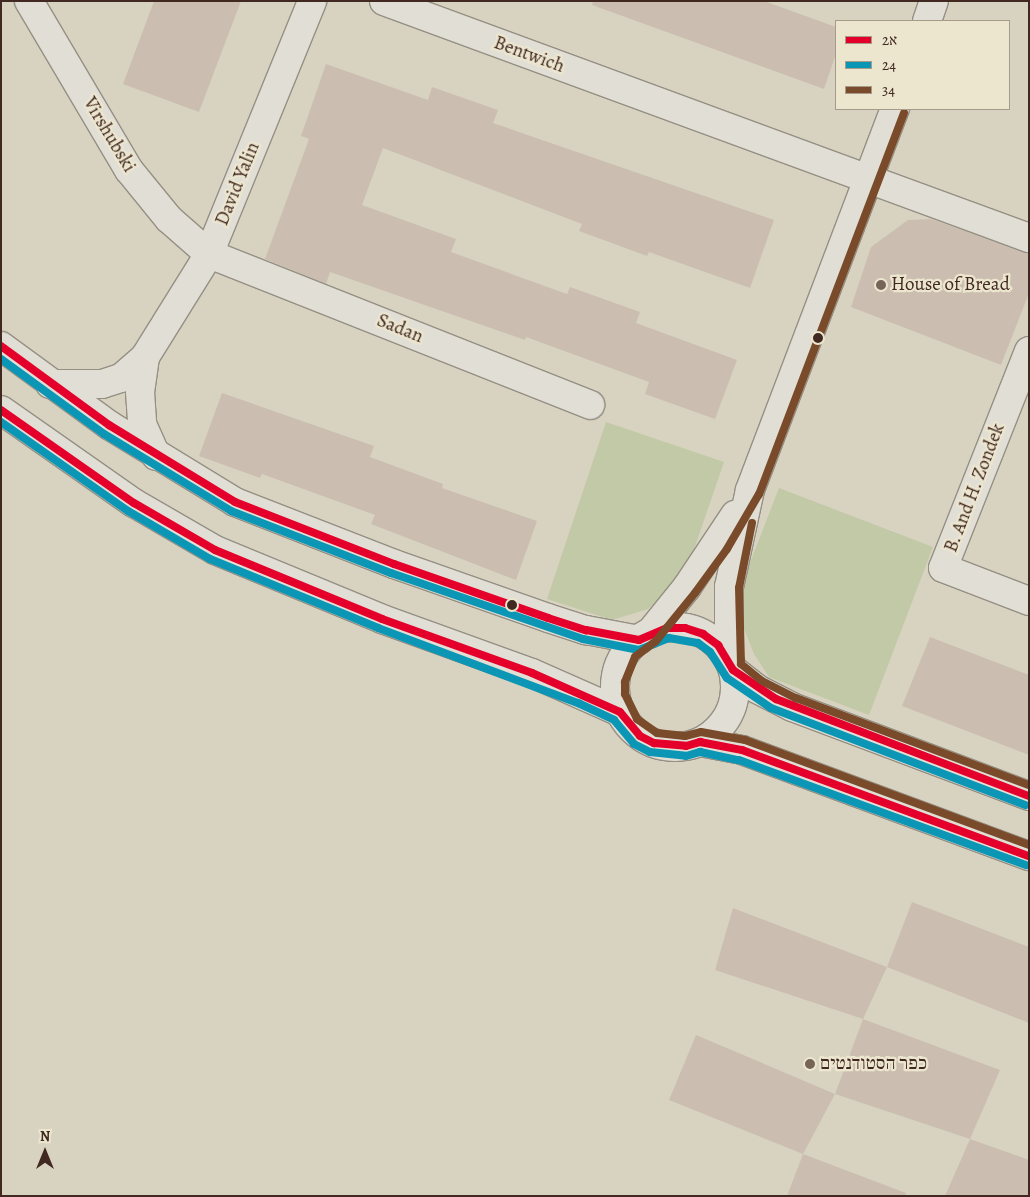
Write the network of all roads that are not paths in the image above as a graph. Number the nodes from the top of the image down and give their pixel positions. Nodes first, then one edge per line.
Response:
1 (29, 1) edge
2 (312, 1) edge
3 (384, 1) edge
4 (934, 1) edge
5 (927, 20) edge
6 (895, 110) edge
7 (869, 179) junction
8 (1029, 238) edge
9 (209, 254) junction
10 (1, 346) edge
11 (1029, 351) edge
12 (145, 357) junction
13 (50, 384) junction
14 (590, 405) dead end
15 (1, 410) edge
16 (156, 456) junction
17 (750, 490) junction
18 (1029, 601) edge
19 (644, 637) junction
20 (731, 665) junction
21 (620, 712) junction
22 (700, 742) junction
23 (1029, 796) edge
24 (1029, 856) edge

1 - 9 street, Virshubski
2 - 9 street, David Yalin
3 - 7 street, Bentwich
4 - 5 street
6 - 7 street
7 - 8 street, Bentwich
7 - 17 street
9 - 12 street, David Yalin
9 - 14 street, Sadan
10 - 13 street
11 - 18 street, B. And H. Zondek
12 - 13 street, David Yalin
12 - 16 street, David Yalin
13 - 16 street
15 - 21 street
16 - 19 street
17 - 19 street
17 - 20 street
19 - 20 street
19 - 21 street
20 - 22 street
20 - 23 street
21 - 22 street
22 - 24 street

